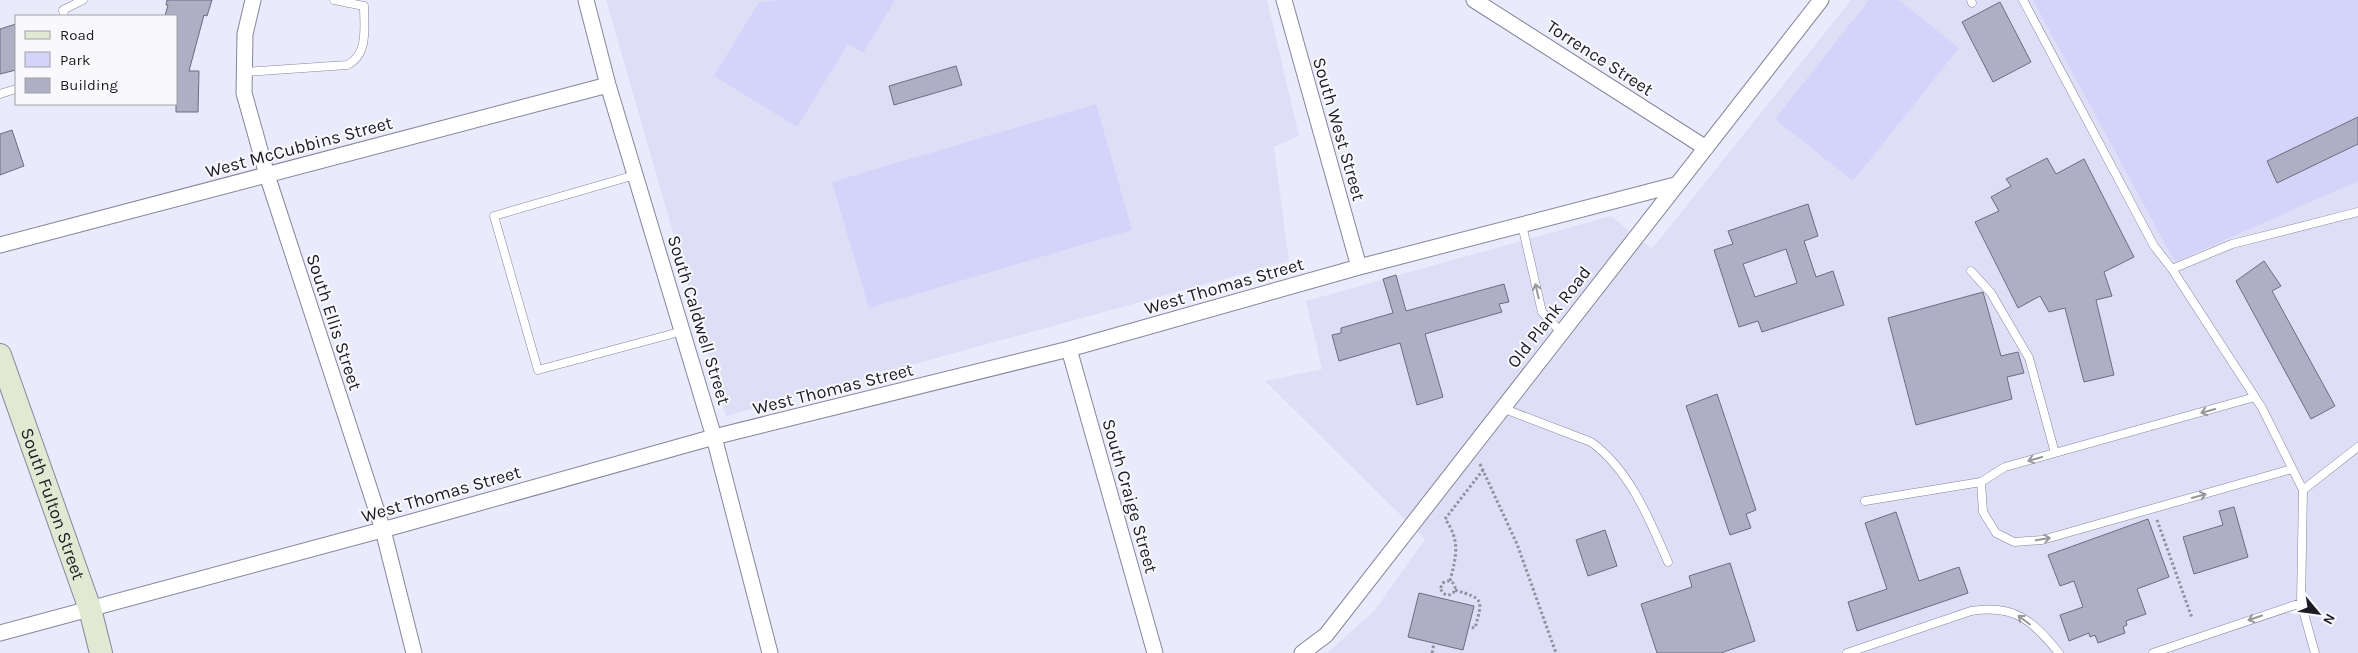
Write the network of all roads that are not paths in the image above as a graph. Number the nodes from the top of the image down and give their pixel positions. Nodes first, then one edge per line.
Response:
1 (83, 0) edge
2 (253, 0) edge
3 (334, 0) edge
4 (586, 0) edge
5 (1284, 0) edge
6 (1474, 0) edge
7 (1822, 0) edge
8 (2023, 0) edge
9 (365, 3) edge
10 (64, 15) edge
11 (244, 72) junction
12 (608, 85) junction
13 (15, 89) edge
14 (0, 94) edge
15 (1706, 148) junction
16 (266, 175) junction
17 (635, 175) junction
18 (1675, 185) junction
19 (2358, 212) edge
20 (1522, 225) junction
21 (0, 245) edge
22 (1359, 267) junction
23 (2172, 269) junction
24 (1971, 271) dead end
25 (683, 331) junction
26 (1561, 332) junction
27 (1069, 349) junction
28 (0, 358) edge
29 (2255, 398) junction
30 (1502, 408) junction
31 (714, 437) junction
32 (2358, 448) edge
33 (2055, 453) junction
34 (2292, 469) junction
35 (1981, 482) junction
36 (2303, 490) junction
37 (1865, 501) dead end
38 (383, 530) junction
39 (1668, 562) dead end
40 (2301, 603) junction
41 (90, 610) junction
42 (0, 633) edge
43 (101, 653) edge
44 (414, 653) edge
45 (770, 653) edge
46 (1155, 653) edge
47 (1302, 653) edge
48 (1847, 653) edge
49 (2060, 653) edge
50 (2153, 653) edge
51 (2315, 653) edge

1 - 10 lane
2 - 11 street, South Ellis Street
3 - 9 lane
4 - 12 street, South Caldwell Street
5 - 22 street, South West Street
6 - 15 street, Torrence Street
7 - 15 street, Old Plank Road
8 - 23 lane
9 - 11 lane
11 - 16 street, South Ellis Street
12 - 16 street, West McCubbins Street
12 - 17 street, South Caldwell Street
13 - 14 lane
15 - 18 street, Old Plank Road
16 - 21 street, West McCubbins Street
16 - 38 street, South Ellis Street
17 - 25 street, South Caldwell Street
17 - 25 lane
18 - 20 street, West Thomas Street
18 - 26 street, Old Plank Road
19 - 23 lane
20 - 22 street, West Thomas Street
26 -> 20 lane
22 - 27 street, West Thomas Street
23 - 29 lane
24 - 33 lane
25 - 31 street, South Caldwell Street
26 - 30 street, Old Plank Road
27 - 31 street, West Thomas Street
27 - 46 street, South Craige Street
28 - 41 street, South Fulton Street
29 -> 33 lane
29 - 34 lane
30 - 39 lane
30 - 47 street, Old Plank Road
31 - 38 street, West Thomas Street
31 - 45 street, South Caldwell Street
32 - 36 lane
33 -> 35 lane
35 -> 34 lane
34 - 36 lane
35 - 37 lane
36 - 40 lane
38 - 41 street, West Thomas Street
38 - 44 street, South Ellis Street
40 -> 50 lane
40 - 51 lane
41 - 42 street, West Thomas Street
41 - 43 street, South Fulton Street
49 -> 48 lane

